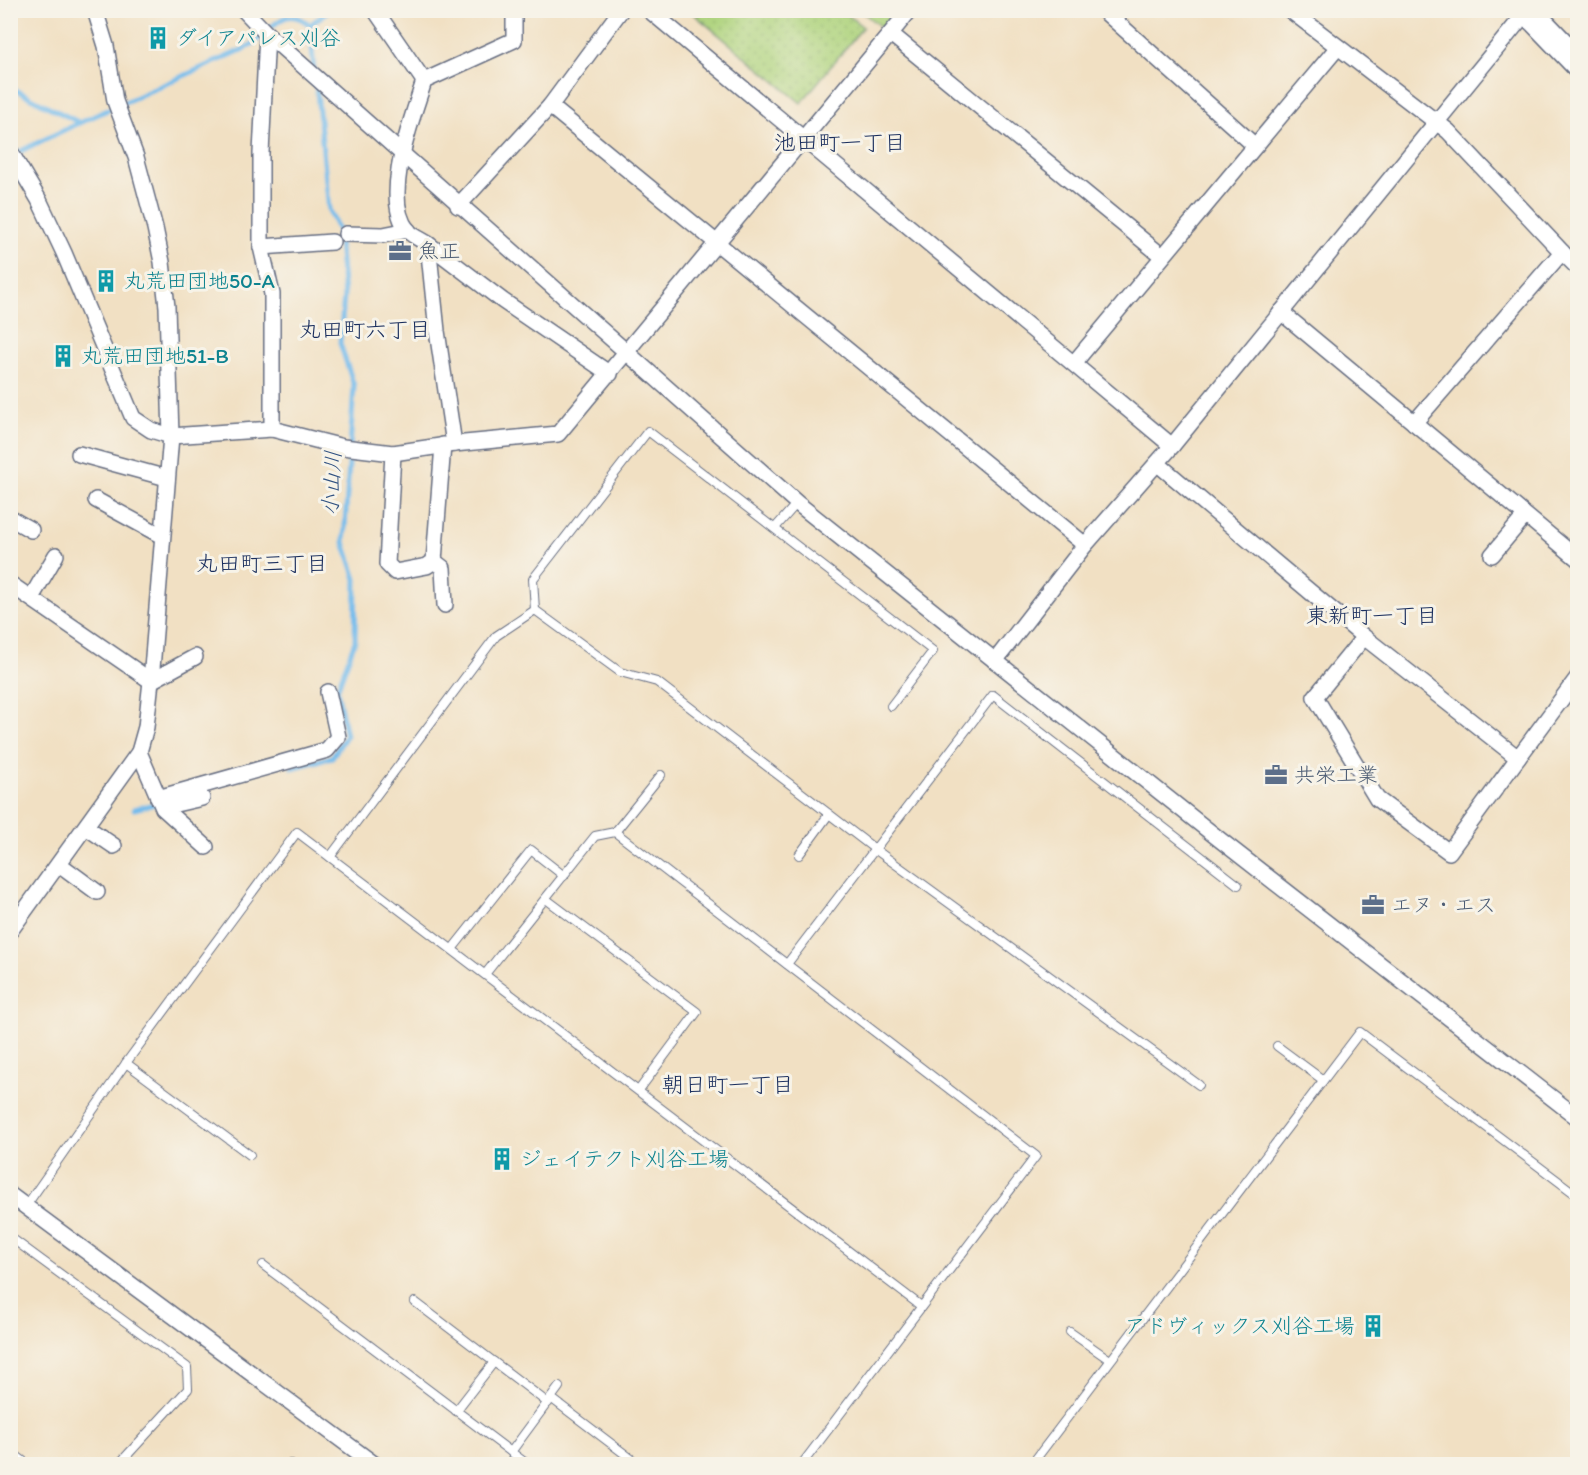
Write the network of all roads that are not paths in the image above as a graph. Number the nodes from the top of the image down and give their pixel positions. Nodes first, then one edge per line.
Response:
1 (94, 10) edge
2 (244, 10) edge
3 (375, 10) edge
4 (514, 10) edge
5 (621, 10) edge
6 (649, 10) edge
7 (910, 10) edge
8 (1103, 10) edge
9 (1290, 10) edge
10 (1527, 11) edge
11 (262, 29) junction
12 (891, 34) junction
13 (1338, 47) junction
14 (1578, 63) edge
15 (424, 81) junction
16 (550, 106) junction
17 (1436, 121) junction
18 (804, 139) junction
19 (1254, 145) junction
20 (10, 151) edge
21 (403, 154) junction
22 (458, 206) junction
23 (408, 230) junction
24 (346, 234) dead end
25 (332, 242) dead end
26 (717, 243) junction
27 (428, 244) junction
28 (261, 248) junction
29 (1562, 252) junction
30 (1162, 256) junction
31 (1578, 268) edge
32 (1281, 312) junction
33 (625, 354) junction
34 (1074, 363) junction
35 (610, 374) junction
36 (1414, 423) junction
37 (272, 429) junction
38 (171, 436) junction
39 (448, 445) junction
40 (1172, 446) junction
41 (393, 453) junction
42 (79, 454) dead end
43 (1158, 464) junction
44 (167, 478) junction
45 (96, 500) dead end
46 (797, 504) junction
47 (1525, 516) junction
48 (10, 518) edge
49 (775, 528) junction
50 (31, 530) dead end
51 (162, 536) junction
52 (1085, 545) junction
53 (57, 555) dead end
54 (1492, 555) dead end
55 (1578, 560) edge
56 (434, 561) junction
57 (10, 584) edge
58 (31, 598) junction
59 (444, 606) dead end
60 (535, 610) junction
61 (1364, 637) junction
62 (195, 657) dead end
63 (995, 661) junction
64 (1578, 677) edge
65 (151, 681) junction
66 (328, 692) dead end
67 (891, 706) dead end
68 (140, 752) junction
69 (1518, 758) junction
70 (661, 774) dead end
71 (202, 798) dead end
72 (160, 803) junction
73 (829, 814) junction
74 (86, 827) junction
75 (615, 832) junction
76 (114, 846) dead end
77 (206, 847) dead end
78 (876, 850) junction
79 (799, 855) dead end
80 (330, 856) junction
81 (59, 864) junction
82 (564, 876) junction
83 (1238, 885) dead end
84 (97, 892) dead end
85 (546, 899) junction
86 (10, 931) edge
87 (453, 948) junction
88 (787, 964) junction
89 (486, 973) junction
90 (1277, 1046) dead end
91 (126, 1063) junction
92 (1323, 1080) junction
93 (1198, 1085) dead end
94 (639, 1090) junction
95 (1577, 1117) edge
96 (250, 1155) dead end
97 (10, 1195) edge
98 (1578, 1196) edge
99 (26, 1206) junction
100 (10, 1237) edge
101 (263, 1266) dead end
102 (416, 1302) dead end
103 (921, 1306) junction
104 (1070, 1332) dead end
105 (1110, 1360) junction
106 (494, 1362) junction
107 (559, 1387) dead end
108 (549, 1400) junction
109 (456, 1411) junction
110 (10, 1450) edge
111 (511, 1452) junction
112 (27, 1464) edge
113 (119, 1464) edge
114 (374, 1464) edge
115 (527, 1464) edge
116 (638, 1464) edge
117 (802, 1464) edge
118 (1032, 1464) edge

1 - 38 street
2 - 11 street
3 - 15 street
4 - 15 street
5 - 16 street
6 - 18 street
7 - 12 street
8 - 19 street
9 - 13 street
10 - 14 highway
10 - 17 street
11 - 21 street
11 - 28 street
12 - 18 street
12 - 30 street
13 - 17 street
13 - 19 street
15 - 21 street
16 - 22 street
16 - 26 street
17 - 29 street
17 - 32 street
18 - 26 street
18 - 34 street
19 - 30 street
20 - 38 street
21 - 22 street
21 - 23 street
22 - 33 street
23 - 24 street
23 - 27 street
25 - 28 street
26 - 33 street
26 - 52 street
27 - 35 street
27 - 39 street
28 - 37 street
29 - 31 street
29 - 36 street
30 - 34 street
32 - 36 street
32 - 40 street
33 - 35 street
33 - 46 street
34 - 40 street
35 - 39 street
36 - 47 street
37 - 38 street
37 - 41 street
38 - 44 street
39 - 41 street
39 - 56 street
40 - 43 street
41 - 56 street
42 - 44 street
43 - 52 street
43 - 61 street
44 - 51 street
45 - 51 street
46 - 49 lane
46 - 63 street
47 - 54 street
47 - 55 street
48 - 50 street
49 - 60 lane
49 - 67 lane
51 - 65 street
52 - 63 street
53 - 58 street
56 - 59 street
57 - 58 street
58 - 65 street
60 - 73 lane
60 - 80 lane
61 - 69 street
61 - 69 street
62 - 65 street
63 - 95 street
64 - 69 street
65 - 68 street
66 - 72 street
68 - 72 street
68 - 74 street
70 - 75 lane
71 - 72 street
72 - 77 street
73 - 78 lane
73 - 79 lane
74 - 76 street
74 - 81 street
75 - 82 lane
75 - 88 lane
78 - 83 lane
78 - 88 lane
78 - 93 lane
80 - 87 lane
80 - 91 lane
81 - 84 street
81 - 86 street
82 - 85 lane
82 - 87 lane
85 - 89 lane
85 - 94 lane
87 - 89 lane
88 - 103 lane
89 - 94 lane
90 - 92 lane
91 - 96 lane
91 - 99 lane
92 - 98 lane
92 - 105 lane
94 - 103 lane
97 - 99 street
99 - 114 street
100 - 113 lane
101 - 109 lane
102 - 106 lane
103 - 117 lane
104 - 105 lane
105 - 118 lane
106 - 108 lane
106 - 109 lane
107 - 108 lane
108 - 111 lane
108 - 116 lane
109 - 111 lane
110 - 112 lane
111 - 115 lane

